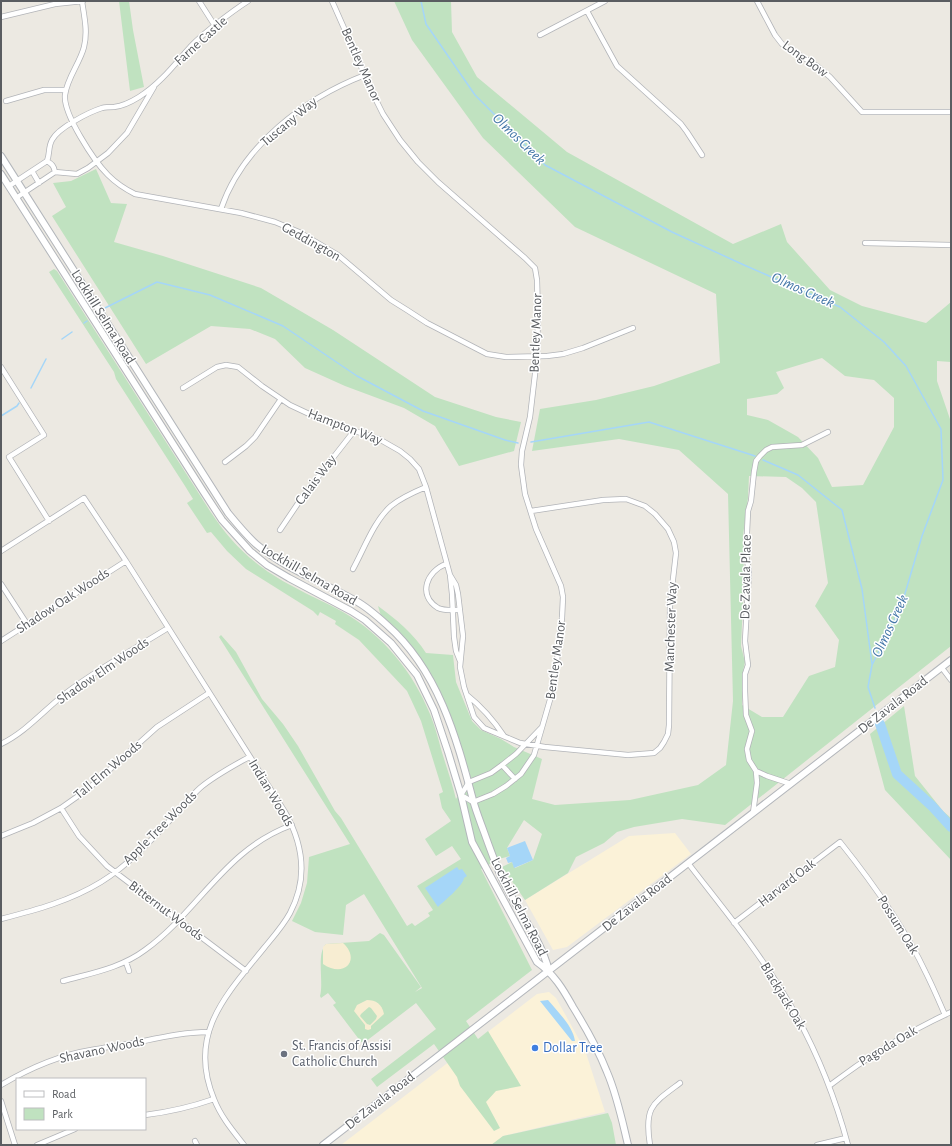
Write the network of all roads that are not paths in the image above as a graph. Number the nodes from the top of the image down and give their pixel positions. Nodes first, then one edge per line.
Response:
1 (82, 1) edge
2 (199, 1) edge
3 (248, 1) edge
4 (332, 1) edge
5 (605, 1) edge
6 (757, 1) edge
7 (587, 11) junction
8 (1, 17) edge
9 (215, 26) junction
10 (540, 35) dead end
11 (365, 75) junction
12 (156, 84) junction
13 (66, 90) junction
14 (6, 100) dead end
15 (951, 112) edge
16 (73, 122) junction
17 (702, 155) dead end
18 (1, 156) edge
19 (47, 161) junction
20 (96, 161) junction
21 (32, 171) junction
22 (55, 172) junction
23 (1, 174) edge
24 (16, 181) junction
25 (39, 183) junction
26 (9, 186) junction
27 (24, 193) junction
28 (16, 198) junction
29 (221, 209) junction
30 (865, 243) dead end
31 (951, 245) edge
32 (84, 286) junction
33 (76, 291) junction
34 (633, 328) dead end
35 (537, 357) junction
36 (2, 369) edge
37 (183, 388) dead end
38 (281, 399) junction
39 (159, 405) junction
40 (151, 410) junction
41 (354, 431) junction
42 (828, 432) dead end
43 (225, 462) dead end
44 (426, 487) junction
45 (531, 511) junction
46 (49, 521) junction
47 (280, 530) dead end
48 (1, 551) edge
49 (126, 561) junction
50 (446, 564) junction
51 (353, 569) dead end
52 (294, 570) junction
53 (450, 575) junction
54 (289, 578) junction
55 (1, 584) edge
56 (453, 610) junction
57 (460, 610) junction
58 (27, 624) junction
59 (168, 628) junction
60 (1, 641) edge
61 (951, 660) edge
62 (460, 662) junction
63 (942, 668) junction
64 (951, 680) edge
65 (209, 693) junction
66 (467, 695) junction
67 (541, 728) junction
68 (504, 736) junction
69 (1, 744) edge
70 (525, 744) junction
71 (538, 746) junction
72 (249, 757) junction
73 (502, 765) junction
74 (756, 771) junction
75 (514, 779) junction
76 (469, 782) junction
77 (791, 784) junction
78 (461, 795) junction
79 (473, 802) junction
80 (61, 808) junction
81 (753, 813) junction
82 (292, 825) junction
83 (1, 836) edge
84 (840, 842) joint
85 (688, 863) junction
86 (114, 872) junction
87 (1, 919) edge
88 (178, 920) junction
89 (734, 923) junction
90 (126, 962) junction
91 (549, 970) junction
92 (129, 971) dead end
93 (246, 971) junction
94 (63, 980) dead end
95 (951, 1012) edge
96 (945, 1015) junction
97 (209, 1032) junction
98 (680, 1083) dead end
99 (1, 1085) edge
100 (829, 1086) junction
101 (214, 1099) junction
102 (1, 1101) edge
103 (146, 1115) edge
104 (73, 1130) edge
105 (846, 1138) junction
106 (15, 1145) edge
107 (37, 1145) edge
108 (243, 1145) edge
109 (323, 1145) edge
110 (628, 1145) edge
111 (650, 1145) edge
112 (817, 1145) edge
113 (848, 1145) edge

1 - 8 street
1 - 13 street, Geddington
2 - 9 street
3 - 9 street, Farne Castle
4 - 11 street, Bentley Manor
5 - 7 street
6 - 15 street, Long Bow
7 - 10 street
7 - 17 street
9 - 12 street, Farne Castle
11 - 29 street, Tuscany Way
11 - 35 street, Bentley Manor
12 - 16 street, Farne Castle
12 - 20 street, Farne Castle
13 - 14 street
13 - 16 street, Geddington
16 - 19 street, Farne Castle
16 - 20 street, Geddington
18 - 24 main road, Lockhill Selma Road
19 - 21 street
19 - 22 street
20 - 22 street, Farne Castle
20 - 29 street, Geddington
21 - 24 street
21 - 25 street
22 - 25 street
23 - 26 main road, Lockhill Selma Road
24 - 26 street
24 - 27 main road, Lockhill Selma Road
25 - 27 street
26 - 28 main road, Lockhill Selma Road
27 - 28 street
27 - 32 main road, Lockhill Selma Road
28 - 33 main road, Lockhill Selma Road
29 - 35 street, Geddington
30 - 31 street
32 - 33 street
32 - 39 main road, Lockhill Selma Road
33 - 40 main road, Lockhill Selma Road
34 - 35 street, Geddington
35 - 45 street, Bentley Manor
36 - 46 street
37 - 38 street, Hampton Way
38 - 41 street, Hampton Way
38 - 43 street
39 - 40 street
39 - 52 main road, Lockhill Selma Road
40 - 54 main road, Lockhill Selma Road
41 - 44 street, Hampton Way
41 - 47 street, Calais Way
42 - 74 street, De Zavala Place
44 - 50 street, Hampton Way
44 - 51 street
45 - 67 street, Bentley Manor
45 - 71 street, Manchester Way
46 - 48 street
46 - 49 street, Indian Woods
49 - 58 street, Shadow Oak Woods
49 - 59 street, Indian Woods
50 - 53 street, Hampton Way
50 - 56 street
52 - 54 street
52 - 76 main road, Lockhill Selma Road
53 - 56 street, Hampton Way
53 - 57 street, Hampton Way
54 - 78 main road, Lockhill Selma Road
55 - 58 street
56 - 57 street
56 - 62 street, Hampton Way
57 - 62 street, Hampton Way
58 - 60 street, Shadow Oak Woods
59 - 65 street, Indian Woods
59 - 69 street, Shadow Elm Woods
61 - 63 main road, De Zavala Road
62 - 66 street, Hampton Way
63 - 64 street
63 - 77 main road, De Zavala Road
65 - 72 street, Indian Woods
65 - 80 street, Tall Elm Woods
66 - 68 street
66 - 68 street, Hampton Way
67 - 70 street, Bentley Manor
67 - 71 street, Bentley Manor
68 - 70 street, Hampton Way
70 - 71 street, Hampton Way
70 - 73 street, Bentley Manor
71 - 75 street, Bentley Manor
72 - 82 street, Indian Woods
72 - 86 street, Apple Tree Woods
73 - 75 street
73 - 76 street, Bentley Manor
74 - 77 street
74 - 81 street, De Zavala Place
75 - 79 street, Bentley Manor
76 - 78 street
76 - 79 main road, Lockhill Selma Road
77 - 81 main road, De Zavala Road
78 - 79 street
78 - 91 main road, Lockhill Selma Road
79 - 91 main road, Lockhill Selma Road
80 - 83 street, Tall Elm Woods
80 - 86 street, Bitternut Woods
81 - 85 main road, De Zavala Road
82 - 88 street
82 - 93 street, Indian Woods
84 - 89 street, Harvard Oak
84 - 96 street, Possum Oak
85 - 89 street, Blackjack Oak
85 - 91 main road, De Zavala Road
86 - 87 street, Apple Tree Woods
86 - 88 street, Bitternut Woods
88 - 90 street
88 - 93 street, Bitternut Woods
89 - 100 street, Blackjack Oak
90 - 92 street
90 - 94 street
91 - 109 main road, De Zavala Road
91 - 110 main road, Lockhill Selma Road
93 - 97 street, Indian Woods
95 - 96 street, Pagoda Oak
96 - 100 street, Pagoda Oak
97 - 99 street, Shavano Woods
97 - 101 street, Indian Woods
98 - 111 street
100 - 105 street, Blackjack Oak
101 - 103 street
101 - 108 street, Indian Woods
102 - 106 street
104 - 107 street
105 - 112 street
105 - 113 street, Blackjack Oak

